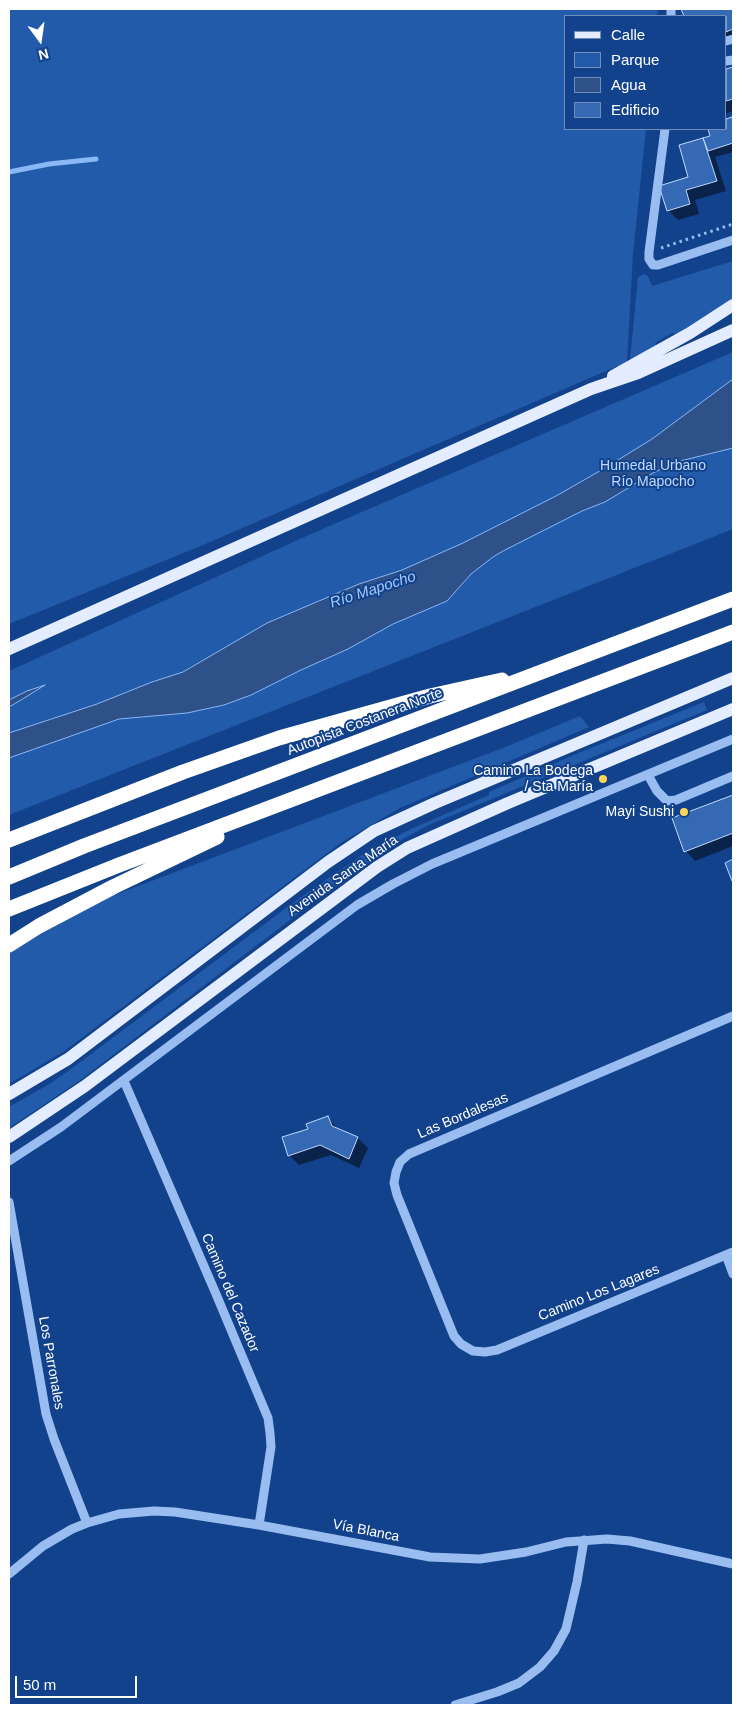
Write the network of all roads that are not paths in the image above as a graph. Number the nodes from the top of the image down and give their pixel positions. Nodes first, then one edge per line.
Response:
1 (665, 130) edge
2 (733, 240) edge
3 (733, 305) edge
4 (733, 330) edge
5 (591, 389) junction
6 (733, 599) edge
7 (733, 632) edge
8 (9, 649) edge
9 (538, 674) junction
10 (733, 678) edge
11 (733, 709) edge
12 (733, 740) edge
13 (648, 774) junction
14 (733, 776) edge
15 (320, 788) junction
16 (9, 840) edge
17 (9, 877) edge
18 (9, 909) edge
19 (9, 945) edge
20 (733, 1016) edge
21 (124, 1081) junction
22 (9, 1094) edge
23 (9, 1137) edge
24 (9, 1160) edge
25 (9, 1202) edge
26 (730, 1254) edge
27 (733, 1274) edge
28 (472, 1351) joint
29 (87, 1523) junction
30 (260, 1525) junction
31 (584, 1540) junction
32 (733, 1564) edge
33 (9, 1574) edge
34 (455, 1705) edge

1 - 2 street
3 - 5 main road
4 - 5 main road
5 - 8 main road
6 - 9 highway, Autopista Costanera Norte
7 - 15 highway
9 - 16 highway
9 - 17 highway, Autopista Costanera Norte
10 - 22 main road, Avenida Santa María
11 - 23 main road, Avenida Santa María
12 - 13 street
13 - 14 street
13 - 21 street
15 - 18 highway
15 - 19 highway
20 - 28 street, Las Bordalesas
21 - 24 street
21 - 30 street, Camino del Cazador
25 - 29 street, Los Parronales
26 - 27 street
26 - 28 street, Camino Los Lagares
29 - 30 street, Vía Blanca
29 - 33 street, Vía Blanca
30 - 31 street, Vía Blanca
31 - 32 street, Vía Blanca
31 - 34 street

